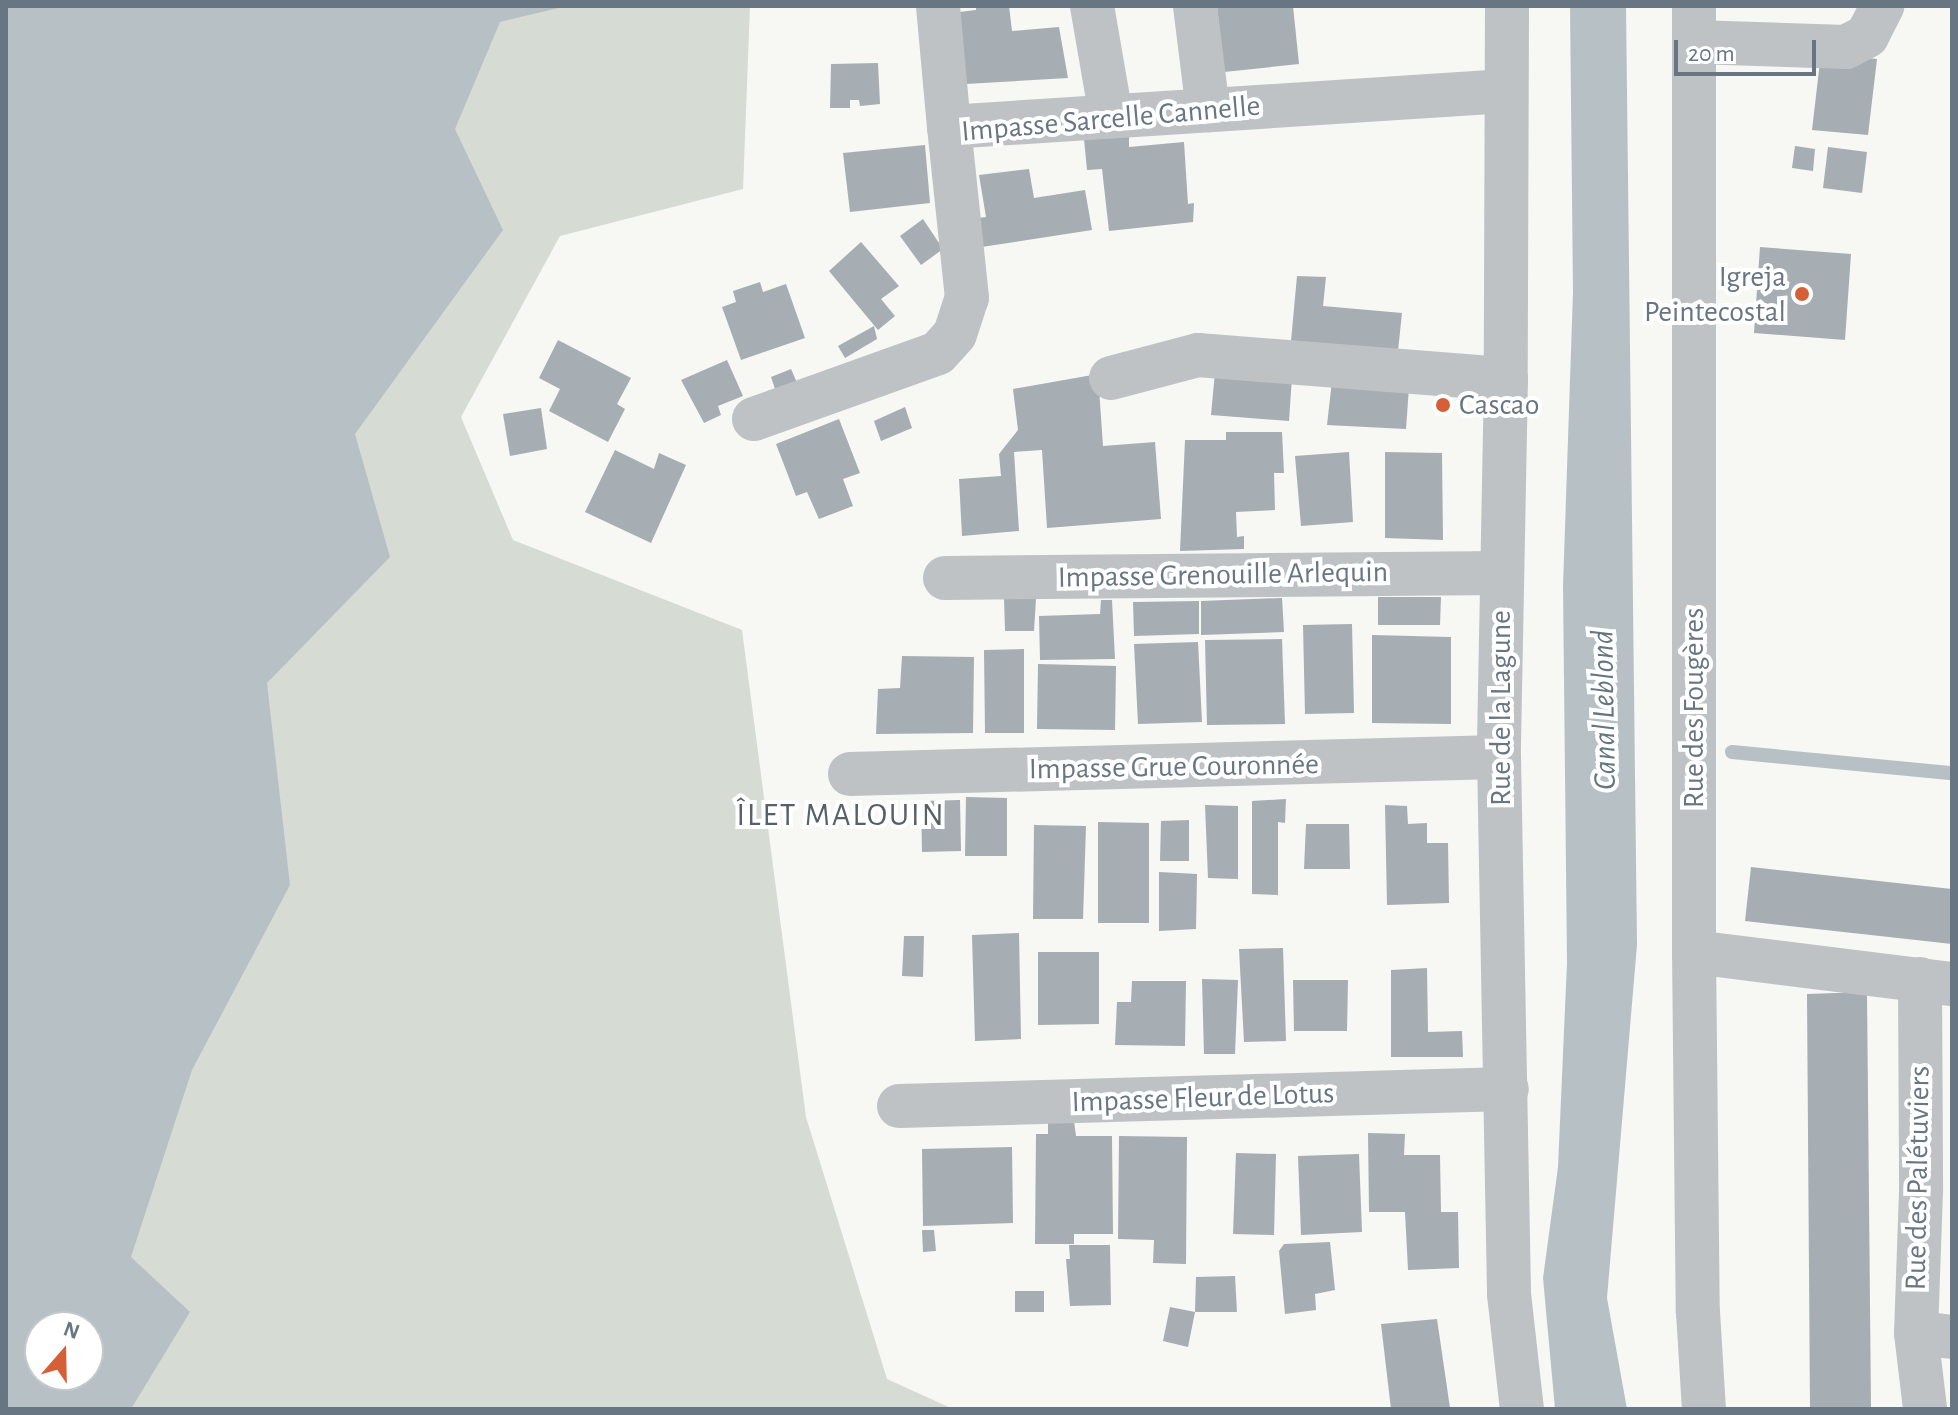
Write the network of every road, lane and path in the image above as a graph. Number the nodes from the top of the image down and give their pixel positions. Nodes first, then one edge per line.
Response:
1 (938, 6) edge
2 (1092, 6) edge
3 (1195, 6) edge
4 (1507, 6) edge
5 (1882, 6) edge
6 (1694, 24) edge
7 (1506, 91) junction
8 (1208, 110) junction
9 (1111, 116) junction
10 (949, 127) junction
11 (1111, 378) dead end
12 (1506, 379) junction
13 (754, 419) dead end
14 (1502, 573) junction
15 (945, 578) dead end
16 (1499, 757) junction
17 (850, 774) dead end
18 (1694, 952) junction
19 (1936, 981) edge
20 (1507, 1089) junction
21 (899, 1106) dead end
22 (1934, 1335) edge
23 (1522, 1409) edge
24 (1704, 1409) edge
25 (1925, 1409) edge

1 - 10 street
2 - 9 street
3 - 8 street
4 - 7 street, Rue de la Lagune
5 - 6 street
6 - 18 street, Rue des Fougères
7 - 8 street, Impasse Sarcelle Cannelle
7 - 12 street, Rue de la Lagune
8 - 9 street, Impasse Sarcelle Cannelle
9 - 10 street, Impasse Sarcelle Cannelle
10 - 13 street, Impasse Sarcelle Cannelle
11 - 12 street
12 - 14 street, Rue de la Lagune
14 - 15 street, Impasse Grenouille Arlequin
14 - 16 street, Rue de la Lagune
16 - 17 street, Impasse Grue Couronnée
16 - 20 street, Rue de la Lagune
18 - 19 street
18 - 24 street, Rue des Fougères
19 - 22 street, Rue des Palétuviers
20 - 21 street, Impasse Fleur de Lotus
20 - 23 street, Rue de la Lagune
22 - 25 street, Rue des Palétuviers

